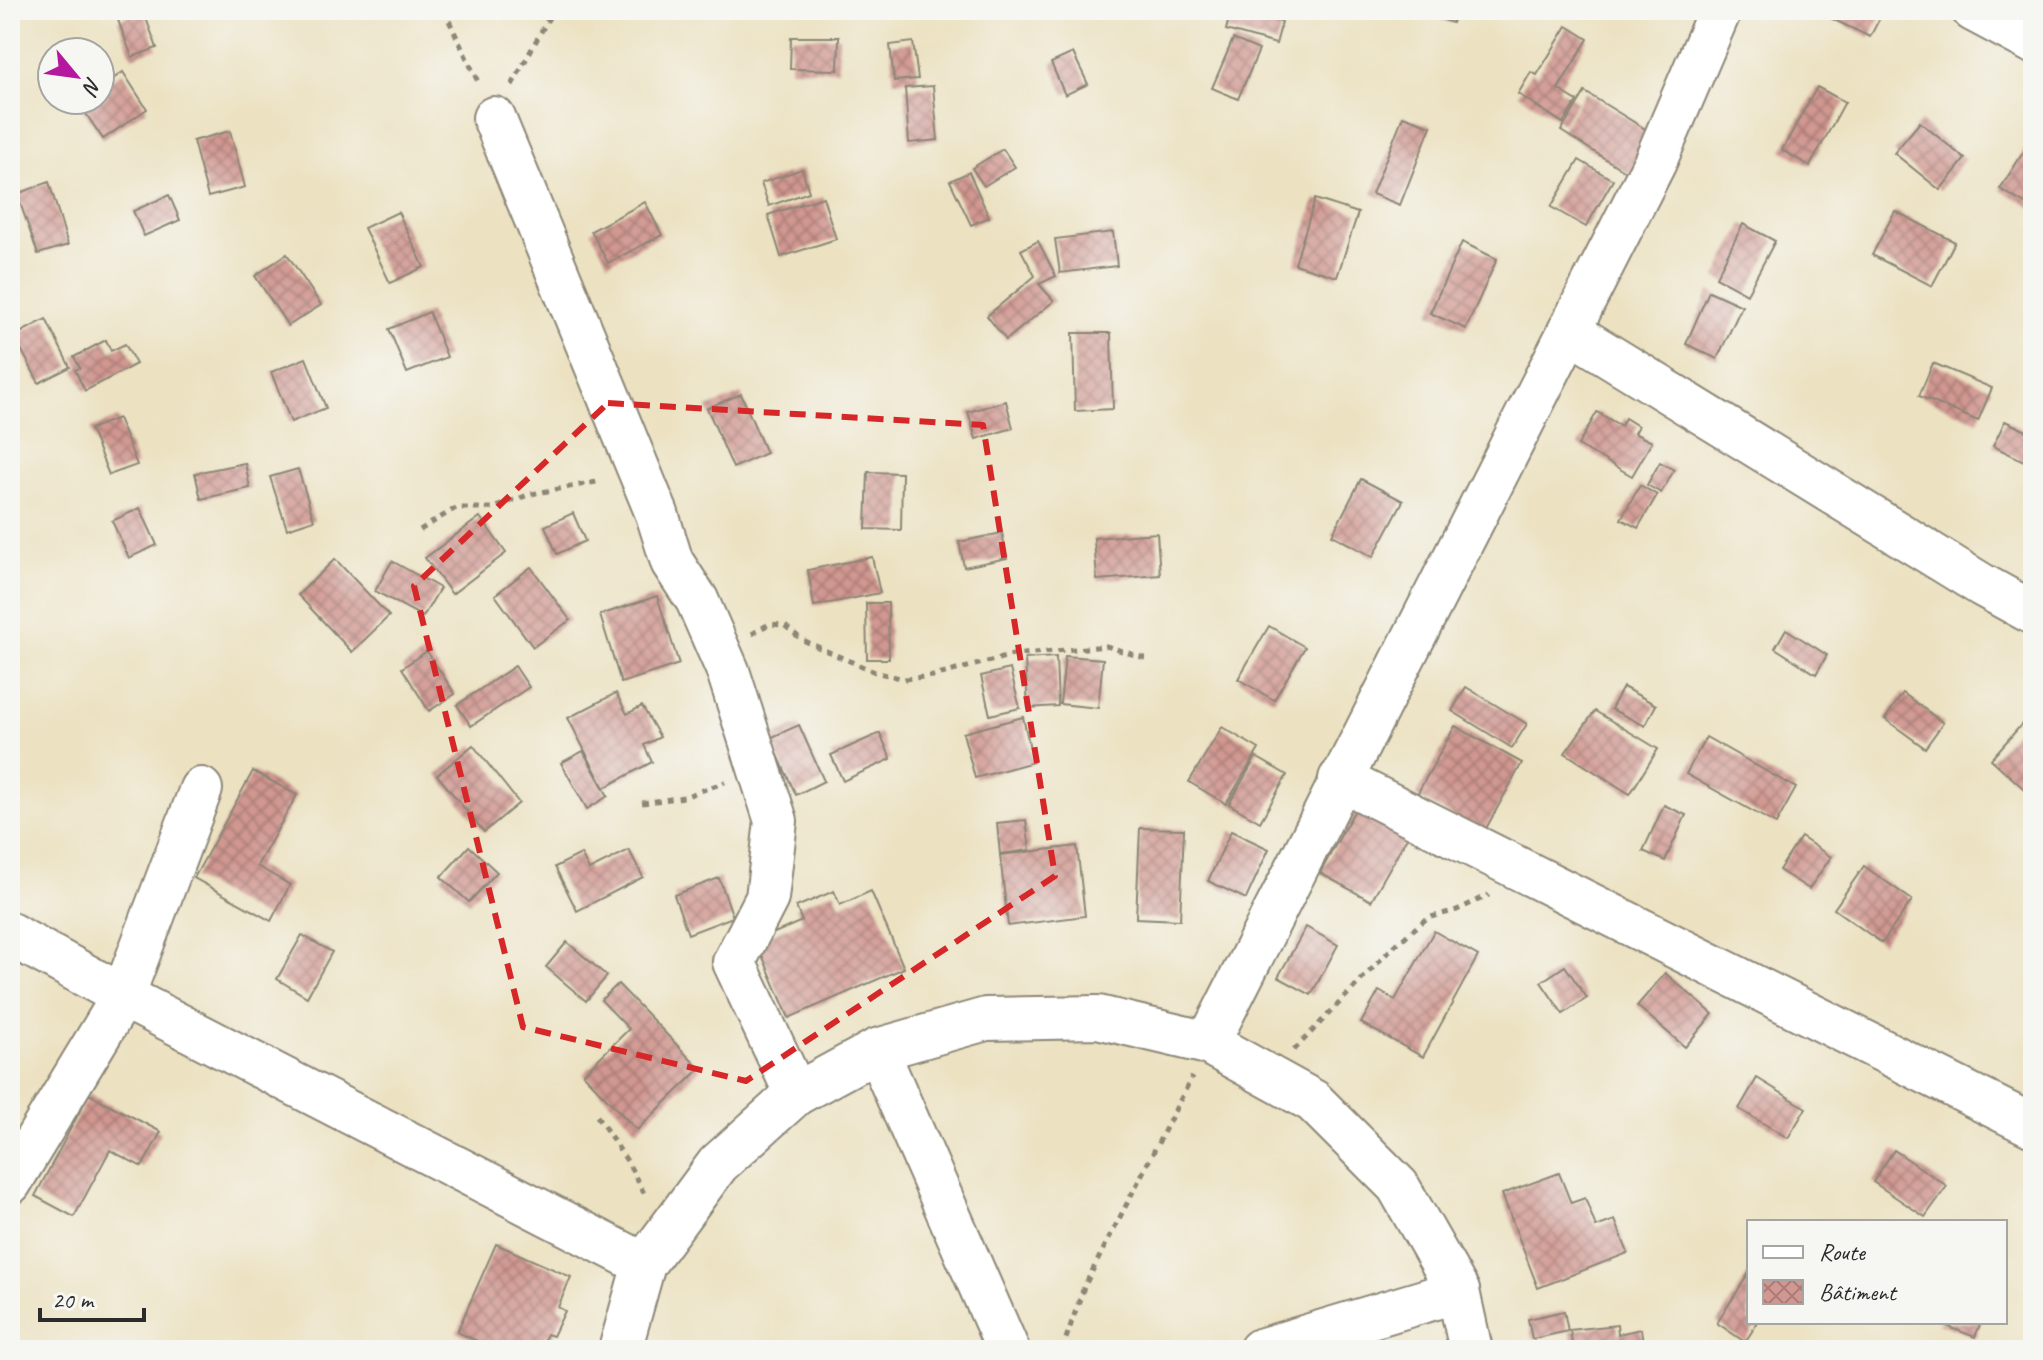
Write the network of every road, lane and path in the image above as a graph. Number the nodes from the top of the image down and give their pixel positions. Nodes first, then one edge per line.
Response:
1 (444, 10) edge
2 (553, 10) edge
3 (1720, 10) edge
4 (1973, 10) edge
5 (2033, 42) edge
6 (494, 118) junction
7 (1569, 331) junction
8 (605, 480) dead end
9 (420, 530) dead end
10 (2033, 613) edge
11 (718, 647) junction
12 (1148, 659) dead end
13 (760, 770) junction
14 (1340, 779) junction
15 (201, 789) dead end
16 (642, 803) dead end
17 (1516, 867) junction
18 (10, 934) edge
19 (123, 996) junction
20 (1208, 1043) junction
21 (877, 1050) junction
22 (1270, 1078) junction
23 (796, 1094) junction
24 (597, 1116) dead end
25 (2033, 1126) edge
26 (10, 1183) edge
27 (655, 1248) junction
28 (1458, 1291) junction
29 (620, 1350) edge
30 (1008, 1350) edge
31 (1062, 1350) edge
32 (1260, 1350) edge
33 (1471, 1350) edge

1 - 6 path
2 - 6 path
3 - 7 street
4 - 5 street
6 - 11 street
7 - 10 street
7 - 14 street
8 - 9 path
11 - 12 path
11 - 13 street
13 - 16 path
13 - 23 street
14 - 17 street
14 - 20 street
15 - 19 street
17 - 22 path
17 - 25 street
18 - 19 street
19 - 26 street
19 - 27 street
20 - 21 street
20 - 22 street
20 - 31 path
21 - 23 street
21 - 30 street
22 - 28 street
23 - 27 street
24 - 27 path
27 - 29 street
28 - 32 street
28 - 33 street

